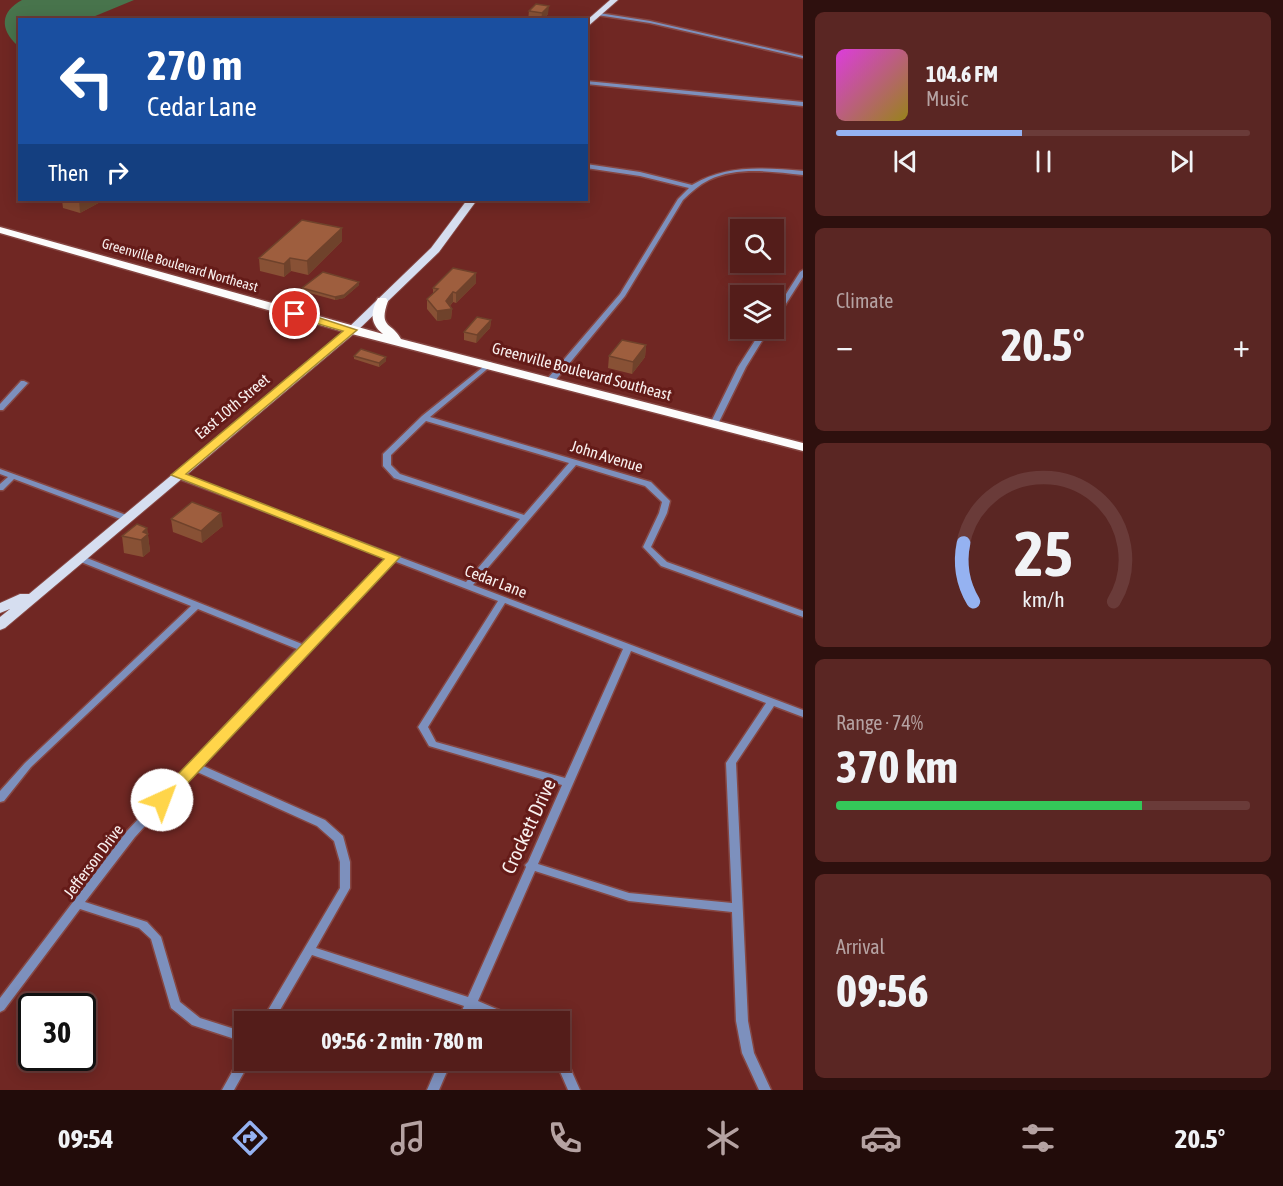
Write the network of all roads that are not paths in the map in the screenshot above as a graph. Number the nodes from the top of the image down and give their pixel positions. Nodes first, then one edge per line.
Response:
1 (614, 0) edge
2 (599, 14) junction
3 (588, 24) edge
4 (803, 57) edge
5 (588, 82) edge
6 (803, 104) edge
7 (588, 166) edge
8 (803, 173) edge
9 (691, 187) junction
10 (471, 201) edge
11 (0, 230) edge
12 (803, 272) edge
13 (382, 301) junction
14 (784, 302) edge
15 (352, 330) junction
16 (760, 339) edge
17 (403, 343) junction
18 (490, 364) junction
19 (551, 380) junction
20 (24, 383) dead end
21 (0, 408) edge
22 (424, 418) junction
23 (714, 424) junction
24 (803, 447) edge
25 (574, 462) junction
26 (0, 471) edge
27 (177, 475) junction
28 (14, 476) junction
29 (0, 488) edge
30 (126, 518) junction
31 (524, 518) junction
32 (393, 557) junction
33 (79, 558) junction
34 (468, 586) junction
35 (40, 590) junction
36 (503, 600) junction
37 (197, 605) junction
38 (0, 608) edge
39 (803, 614) edge
40 (0, 625) edge
41 (628, 647) junction
42 (303, 648) junction
43 (772, 702) junction
44 (803, 714) edge
45 (194, 766) junction
46 (569, 783) junction
47 (0, 798) edge
48 (530, 865) junction
49 (80, 905) junction
50 (738, 908) junction
51 (309, 950) junction
52 (471, 1003) junction
53 (0, 1007) edge
54 (273, 1011) edge
55 (468, 1011) edge
56 (490, 1011) edge
57 (234, 1034) edge
58 (238, 1071) edge
59 (441, 1071) edge
60 (566, 1071) edge
61 (228, 1090) edge
62 (433, 1090) edge
63 (574, 1090) edge
64 (765, 1090) edge

1 - 2 main road
2 - 3 main road
2 - 4 street
5 - 6 street
7 - 9 street
8 - 9 street
9 - 19 street
10 - 13 main road, East 10th Street
11 - 15 highway, Greenville Boulevard Northeast
12 - 14 street
13 - 15 main road, East 10th Street
13 - 17 highway
15 - 17 highway, Greenville Boulevard Southeast
15 - 27 main road, East 10th Street
16 - 23 street
17 - 18 highway, Greenville Boulevard Southeast
18 - 19 highway, Greenville Boulevard Southeast
18 - 22 street
19 - 23 highway, Greenville Boulevard Southeast
20 - 21 street
22 - 25 street, John Avenue
22 - 31 street
23 - 24 highway, Greenville Boulevard Southeast
25 - 31 street
25 - 39 street, John Avenue
26 - 28 street
27 - 30 main road, East 10th Street
27 - 32 street, Cedar Lane
28 - 29 street
28 - 30 street
30 - 33 main road, East 10th Street
31 - 34 street
32 - 34 street, Cedar Lane
32 - 42 street, Jefferson Drive
33 - 35 main road, East 10th Street
33 - 37 street
34 - 36 street, Cedar Lane
35 - 38 main road
35 - 40 main road, East 10th Street
36 - 41 street, Cedar Lane
36 - 46 street
37 - 42 street
37 - 47 street
41 - 43 street, Cedar Lane
41 - 46 street, Crockett Drive
42 - 45 street, Jefferson Drive
43 - 44 street, Cedar Lane
43 - 50 street
45 - 49 street, Jefferson Drive
45 - 51 street
46 - 48 street, Crockett Drive
48 - 50 street
48 - 52 street, Crockett Drive
49 - 53 street, Jefferson Drive
49 - 57 street
50 - 64 street
51 - 52 street
51 - 54 street
52 - 55 street, Crockett Drive
52 - 56 street
58 - 61 street
59 - 62 street
60 - 63 street

